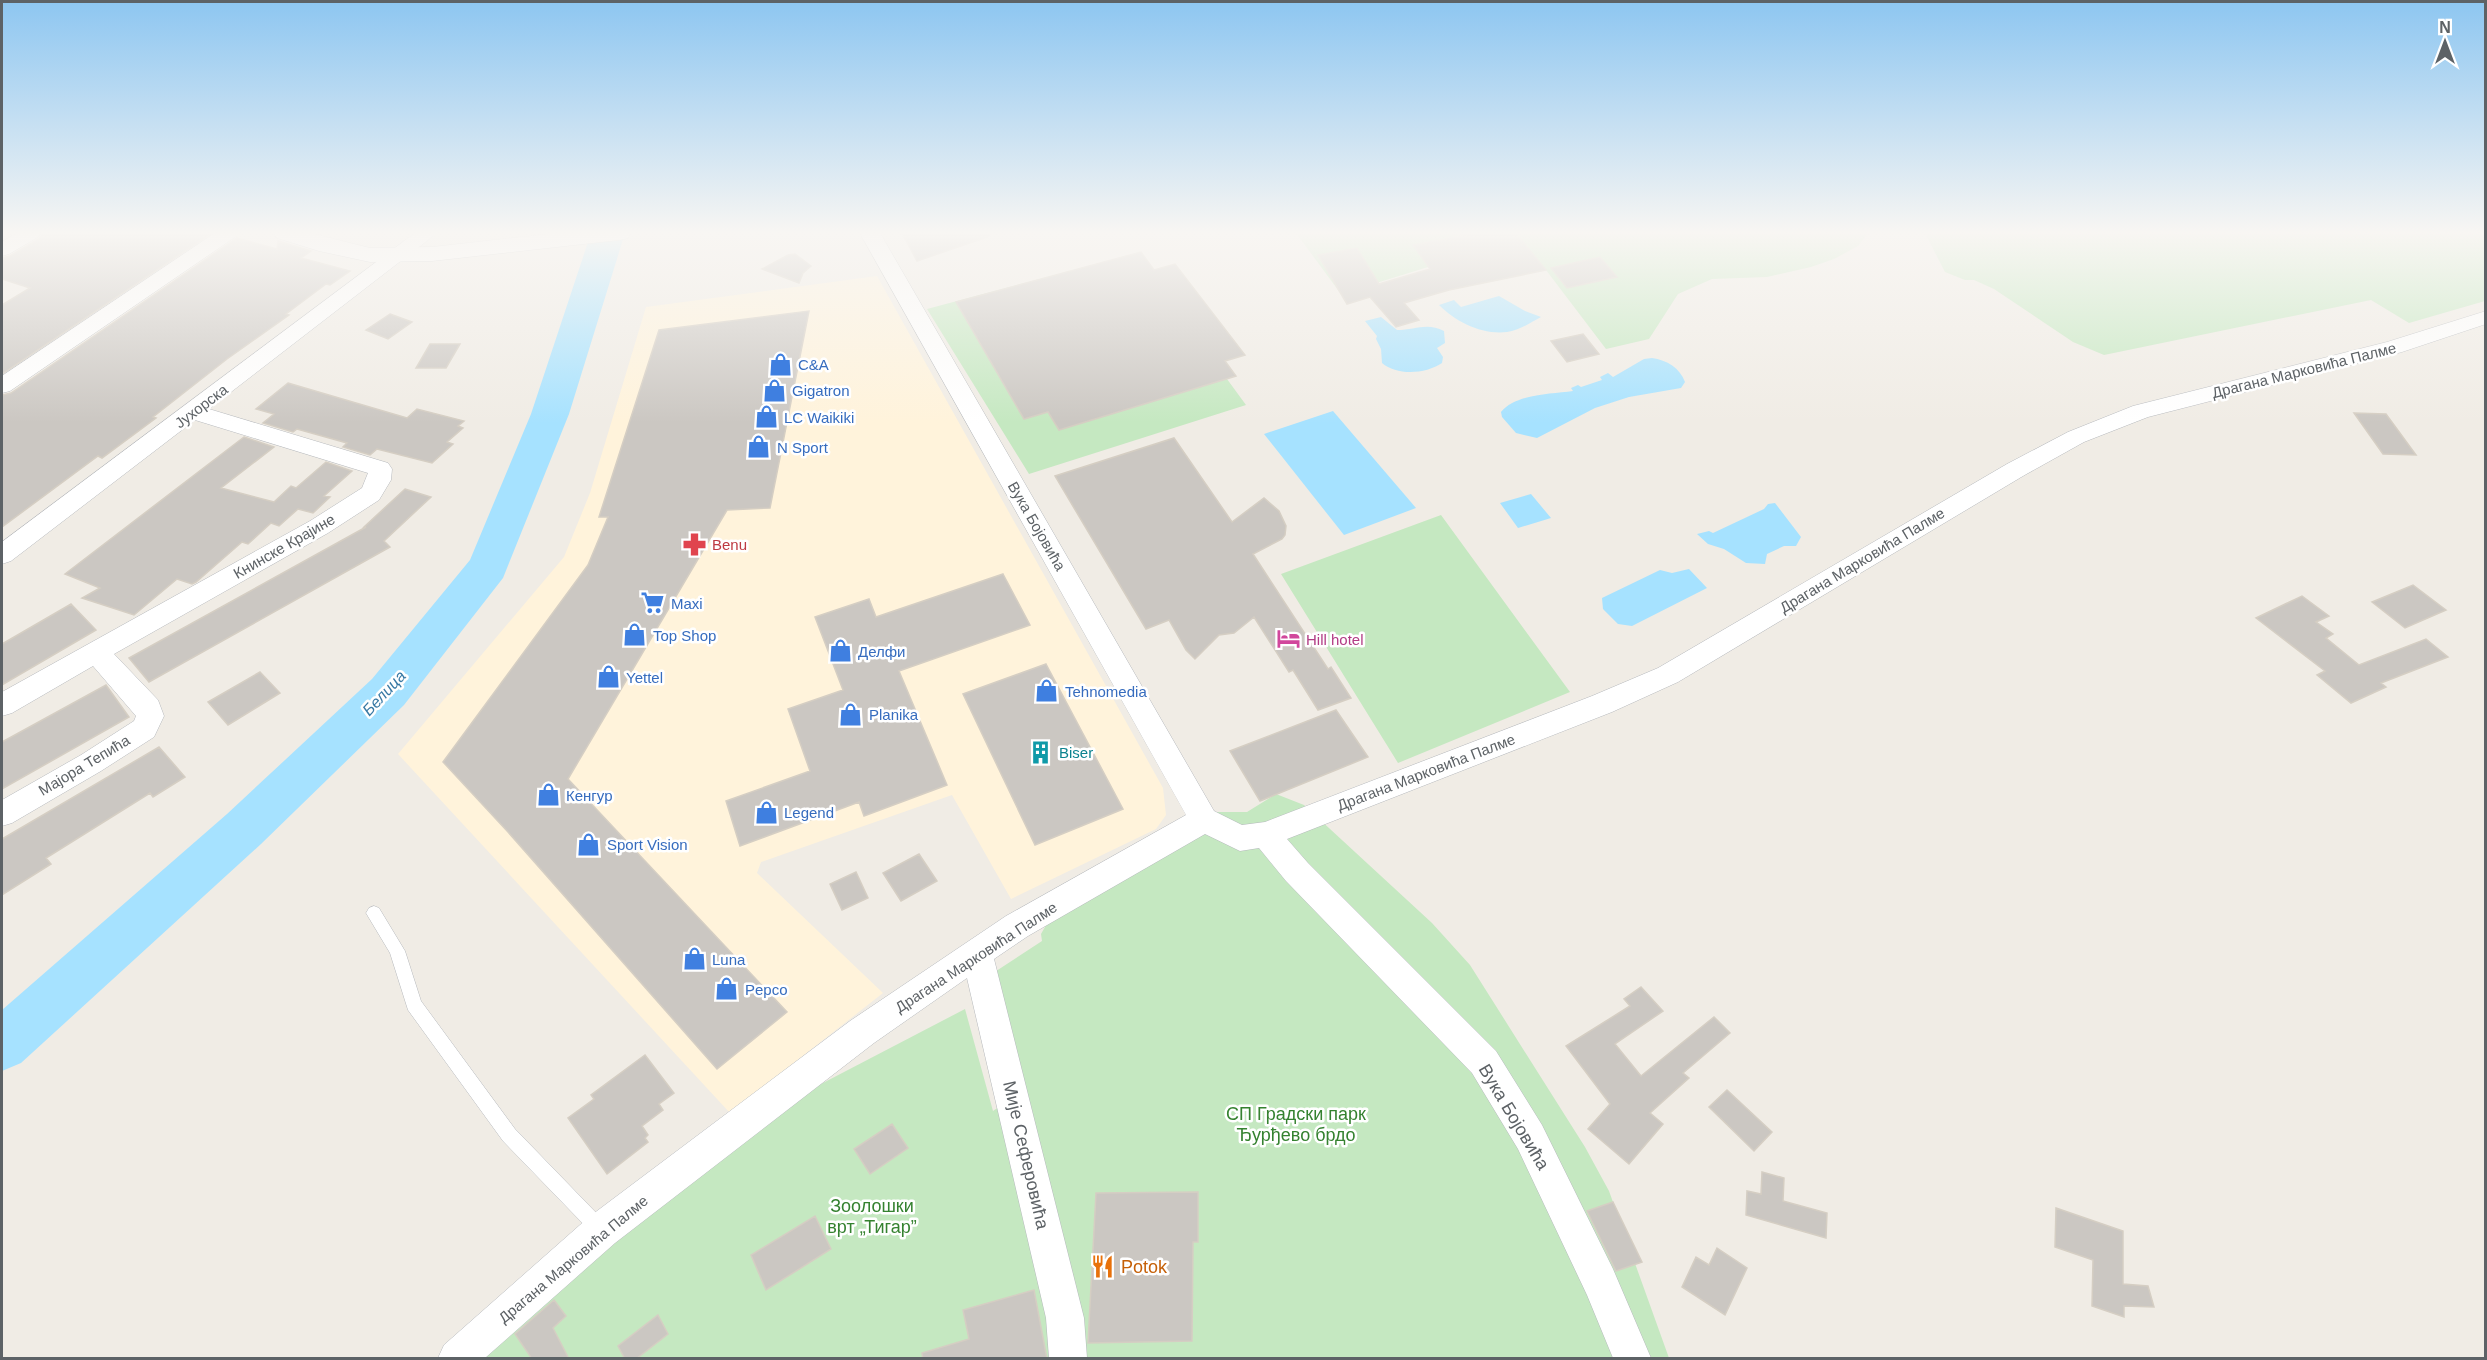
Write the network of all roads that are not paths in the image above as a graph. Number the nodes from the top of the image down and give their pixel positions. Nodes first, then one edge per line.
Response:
1 (133, 296) edge
2 (345, 296) edge
3 (907, 296) edge
4 (2486, 317) edge
5 (2, 386) edge
6 (193, 412) junction
7 (6, 546) edge
8 (96, 652) junction
9 (2, 705) edge
10 (2, 814) edge
11 (1204, 820) junction
12 (1266, 834) junction
13 (374, 913) dead end
14 (978, 953) junction
15 (602, 1230) junction
16 (457, 1359) edge
17 (1068, 1359) edge
18 (1632, 1359) edge

1 - 5 street
2 - 6 street, Јухорска
3 - 11 street, Вука Бојовића
4 - 12 street, Драгана Марковића Палме
6 - 7 street, Јухорска
6 - 8 street, Книнске Крајине
8 - 9 street, Книнске Крајине
8 - 10 street, Мајора Тепића
11 - 12 street, Драгана Марковића Палме
11 - 14 street, Драгана Марковића Палме
12 - 18 street, Вука Бојовића
13 - 15 lane
14 - 15 street, Драгана Марковића Палме
14 - 17 street, Мије Сеферовића
15 - 16 street, Драгана Марковића Палме

